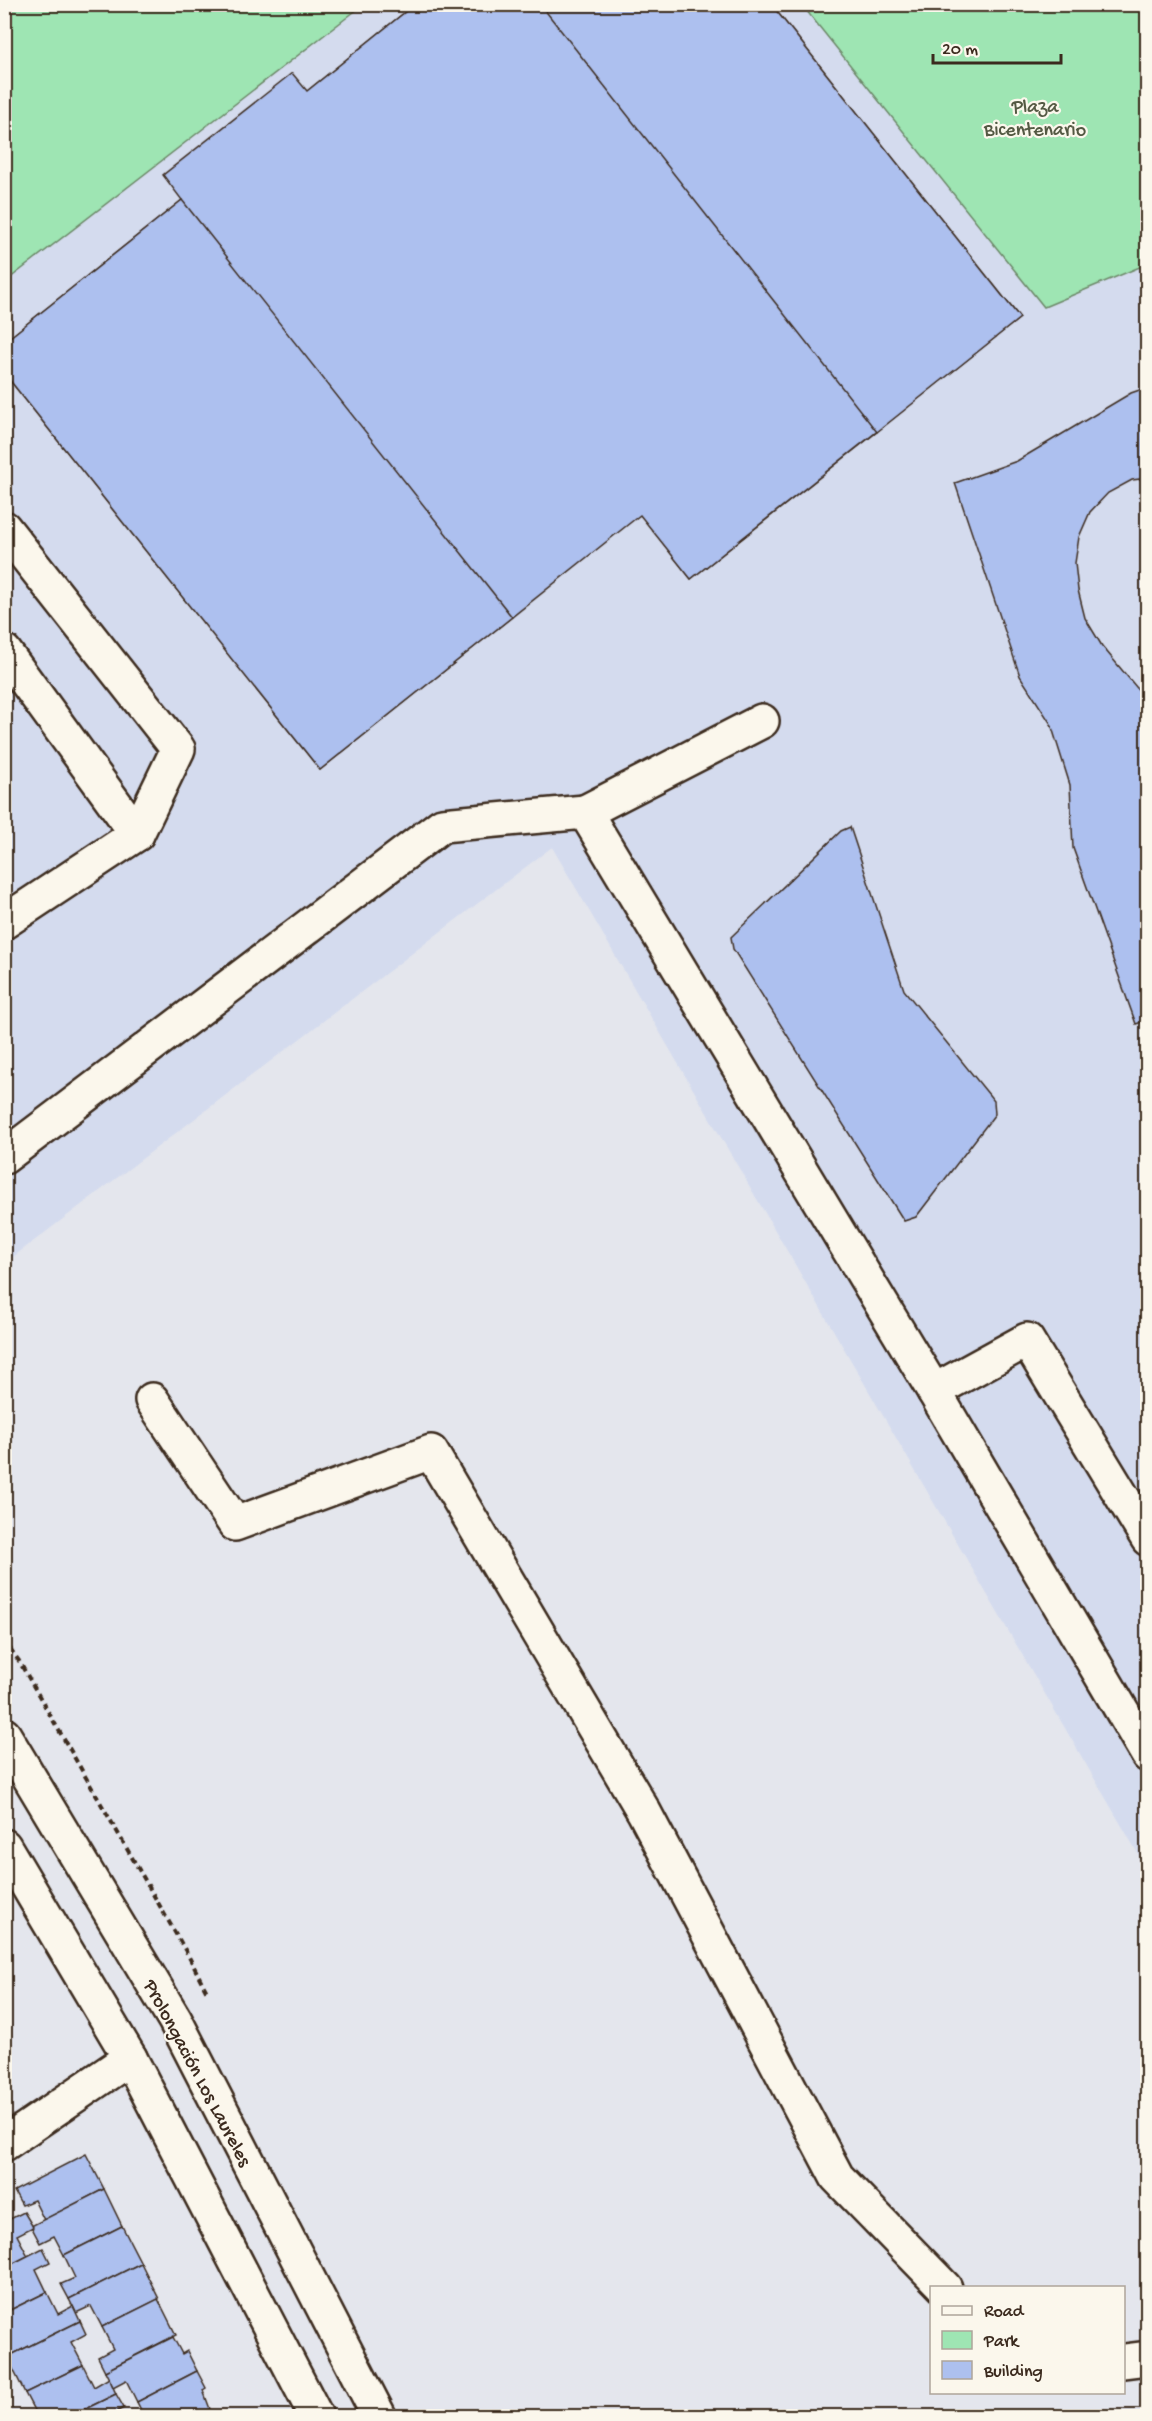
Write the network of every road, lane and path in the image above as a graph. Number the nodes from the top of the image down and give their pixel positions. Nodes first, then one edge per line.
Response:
1 (4, 528) edge
2 (4, 651) edge
3 (762, 721) dead end
4 (585, 812) junction
5 (137, 834) junction
6 (10, 907) edge
7 (4, 1157) edge
8 (934, 1391) junction
9 (152, 1400) dead end
10 (1148, 1539) edge
11 (4, 1735) edge
12 (1148, 1755) edge
13 (4, 1846) edge
14 (130, 2058) junction
15 (4, 2144) edge
16 (943, 2286) edge
17 (1148, 2358) edge
18 (1125, 2361) edge
19 (316, 2416) edge
20 (379, 2416) edge

1 - 5 street
2 - 5 street
3 - 4 street
4 - 7 street
4 - 8 street
5 - 6 street
8 - 10 street
8 - 12 street
9 - 16 street
11 - 20 street, Prolongación Los Laureles
13 - 14 street
14 - 15 street
14 - 19 street
17 - 18 street

